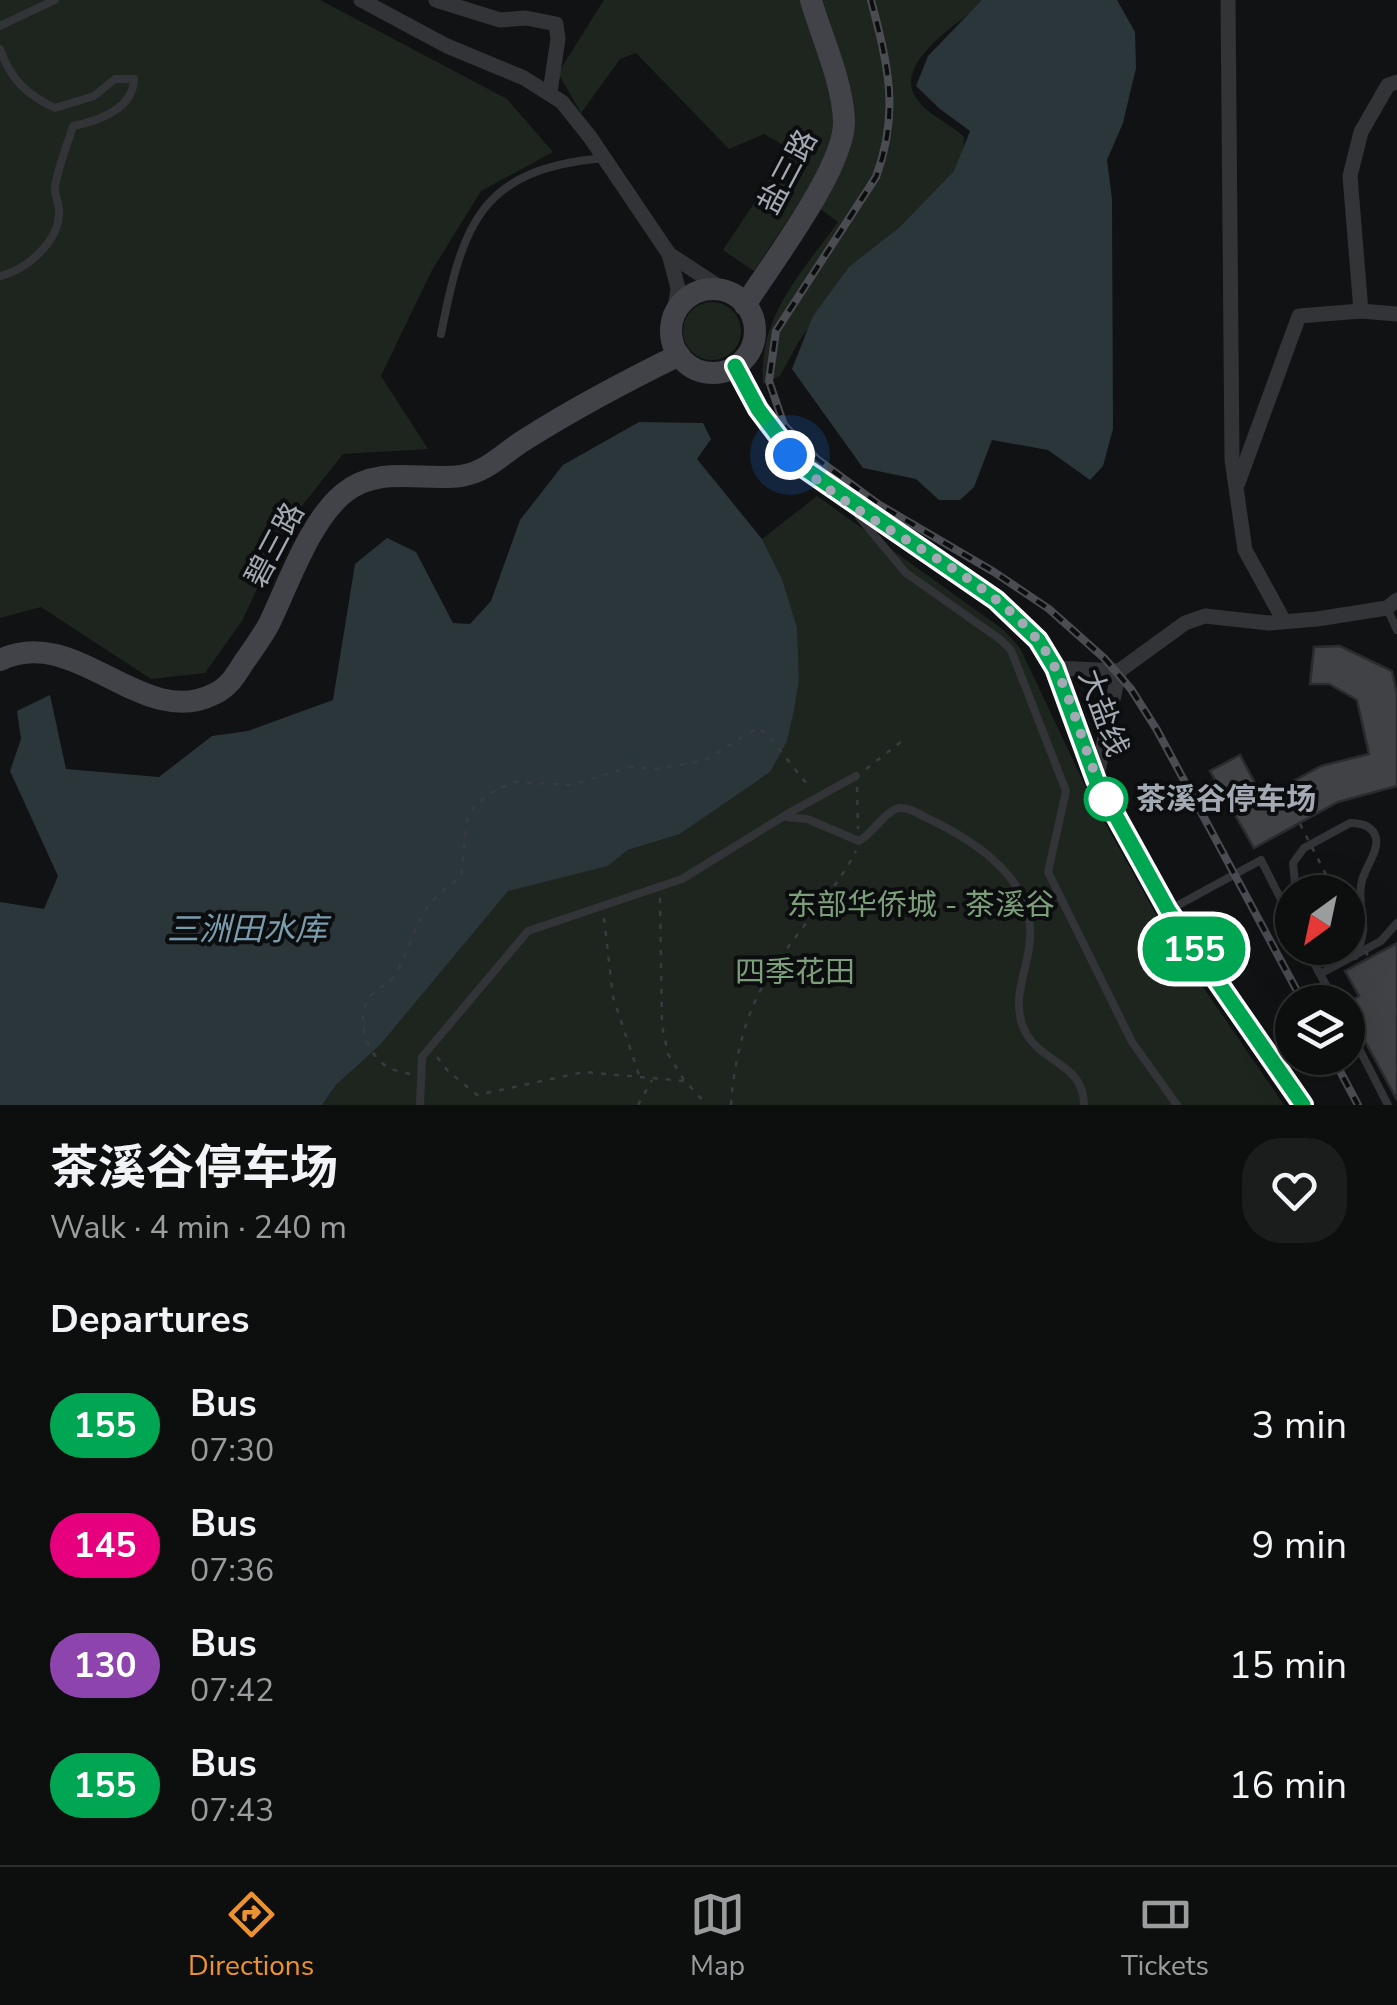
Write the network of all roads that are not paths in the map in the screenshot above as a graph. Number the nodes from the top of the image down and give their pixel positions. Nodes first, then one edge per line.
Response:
1 (55, 0) edge
2 (361, 0) edge
3 (436, 0) edge
4 (811, 0) edge
5 (1228, 0) edge
6 (0, 26) edge
7 (0, 49) edge
8 (1397, 82) edge
9 (550, 92) junction
10 (604, 158) junction
11 (669, 254) junction
12 (0, 276) edge
13 (736, 298) junction
14 (1361, 311) junction
15 (1397, 314) edge
16 (674, 315) junction
17 (441, 334) dead end
18 (678, 355) junction
19 (735, 366) junction
20 (1236, 488) junction
21 (844, 498) junction
22 (1392, 604) edge
23 (1284, 622) junction
24 (1397, 630) edge
25 (0, 660) edge
26 (1055, 668) junction
27 (1118, 670) junction
28 (856, 776) road end
29 (1096, 780) junction
30 (782, 817) junction
31 (1294, 875) edge
32 (1364, 875) edge
33 (1275, 886) edge
34 (1168, 910) junction
35 (1397, 923) edge
36 (1365, 950) edge
37 (1315, 965) edge
38 (1338, 965) edge
39 (1320, 974) junction
40 (1326, 985) edge
41 (1365, 1060) edge
42 (420, 1105) edge
43 (1084, 1105) edge
44 (1177, 1105) edge
45 (1303, 1105) edge
46 (1388, 1105) edge

1 - 6 lane
2 - 9 street
3 - 9 street
4 - 13 main road, 盐三路
5 - 20 street
7 - 12 lane
8 - 14 street
9 - 10 street
10 - 11 street
10 - 17 lane
11 - 13 street
11 - 16 street
13 - 16 main road
13 - 19 main road
14 - 15 street
14 - 20 street
16 - 18 main road
18 - 19 main road
18 - 25 main road, 碧三路
19 - 21 main road, 大盐线
20 - 23 street
21 - 26 main road, 大盐线
21 - 44 lane
22 - 23 street
22 - 24 lane
23 - 27 street
26 - 27 street
26 - 29 main road, 大盐线
27 - 29 street
28 - 30 lane
29 - 34 main road, 大盐线
30 - 42 lane
30 - 43 lane
31 - 32 lane
33 - 34 lane
34 - 45 main road, 大盐线
35 - 36 lane
37 - 39 lane
38 - 39 lane
39 - 40 lane
41 - 46 lane

